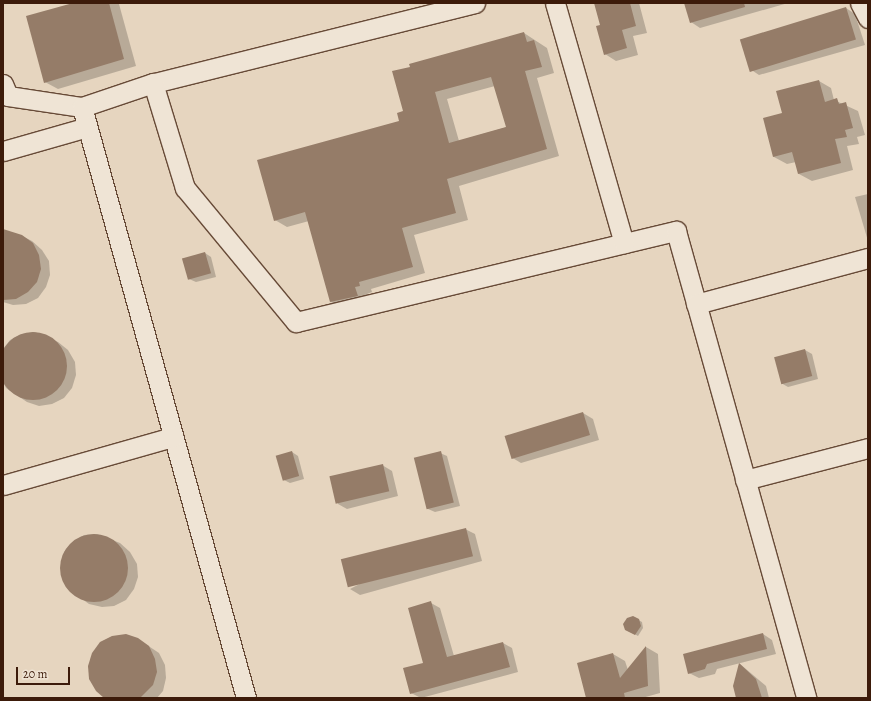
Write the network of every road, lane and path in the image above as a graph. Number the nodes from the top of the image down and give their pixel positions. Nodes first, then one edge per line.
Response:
1 (475, 3) edge
2 (555, 3) edge
3 (860, 3) edge
4 (432, 8) edge
5 (868, 18) edge
6 (153, 83) junction
7 (3, 84) edge
8 (82, 107) junction
9 (87, 127) junction
10 (3, 151) edge
11 (624, 244) junction
12 (868, 258) edge
13 (696, 304) junction
14 (173, 437) junction
15 (868, 448) edge
16 (745, 480) junction
17 (3, 485) edge
18 (246, 698) edge
19 (806, 698) edge

1 - 4 lane
2 - 11 lane
3 - 5 lane
4 - 6 lane
6 - 8 lane
6 - 11 lane
7 - 8 lane
8 - 9 lane
9 - 10 lane
9 - 14 lane
11 - 13 lane
12 - 13 lane
13 - 16 lane
14 - 17 lane
14 - 18 lane
15 - 16 lane
16 - 19 lane

